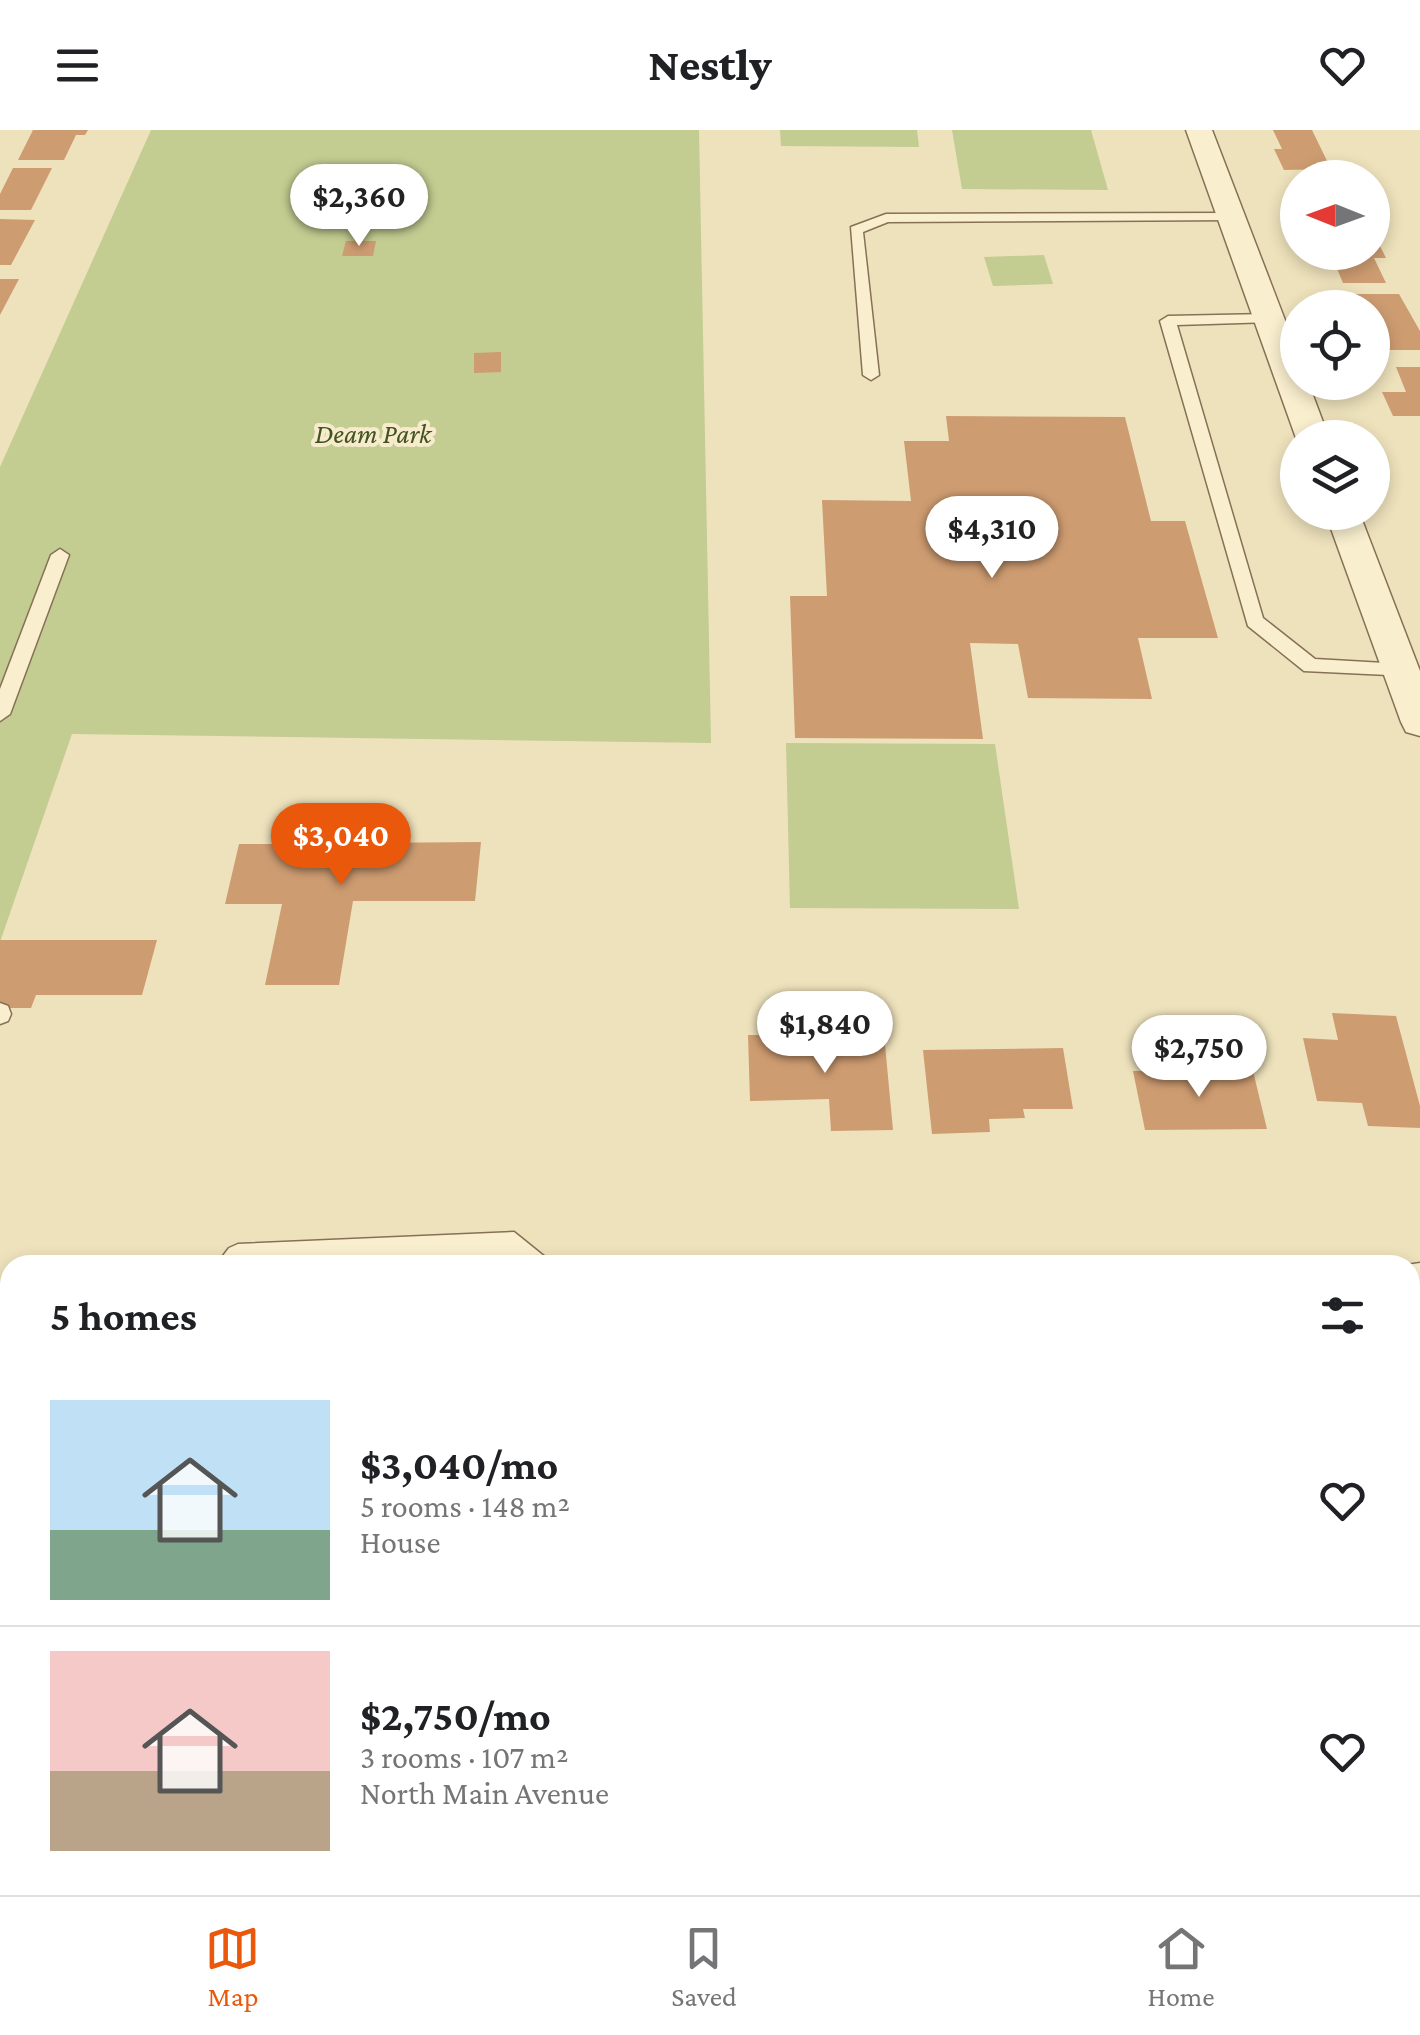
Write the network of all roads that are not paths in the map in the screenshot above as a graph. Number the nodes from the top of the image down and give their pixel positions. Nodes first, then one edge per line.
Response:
1 (1199, 130) edge
2 (1232, 216) junction
3 (1268, 319) junction
4 (870, 375) dead end
5 (1306, 420) edge
6 (1349, 530) edge
7 (60, 555) dead end
8 (1402, 671) junction
9 (0, 714) edge
10 (1420, 722) edge
11 (261, 1255) edge
12 (526, 1255) edge

1 - 2 street
2 - 3 street
2 - 4 lane
3 - 5 street
3 - 8 lane
6 - 8 street
7 - 9 lane
8 - 10 street
11 - 12 lane

